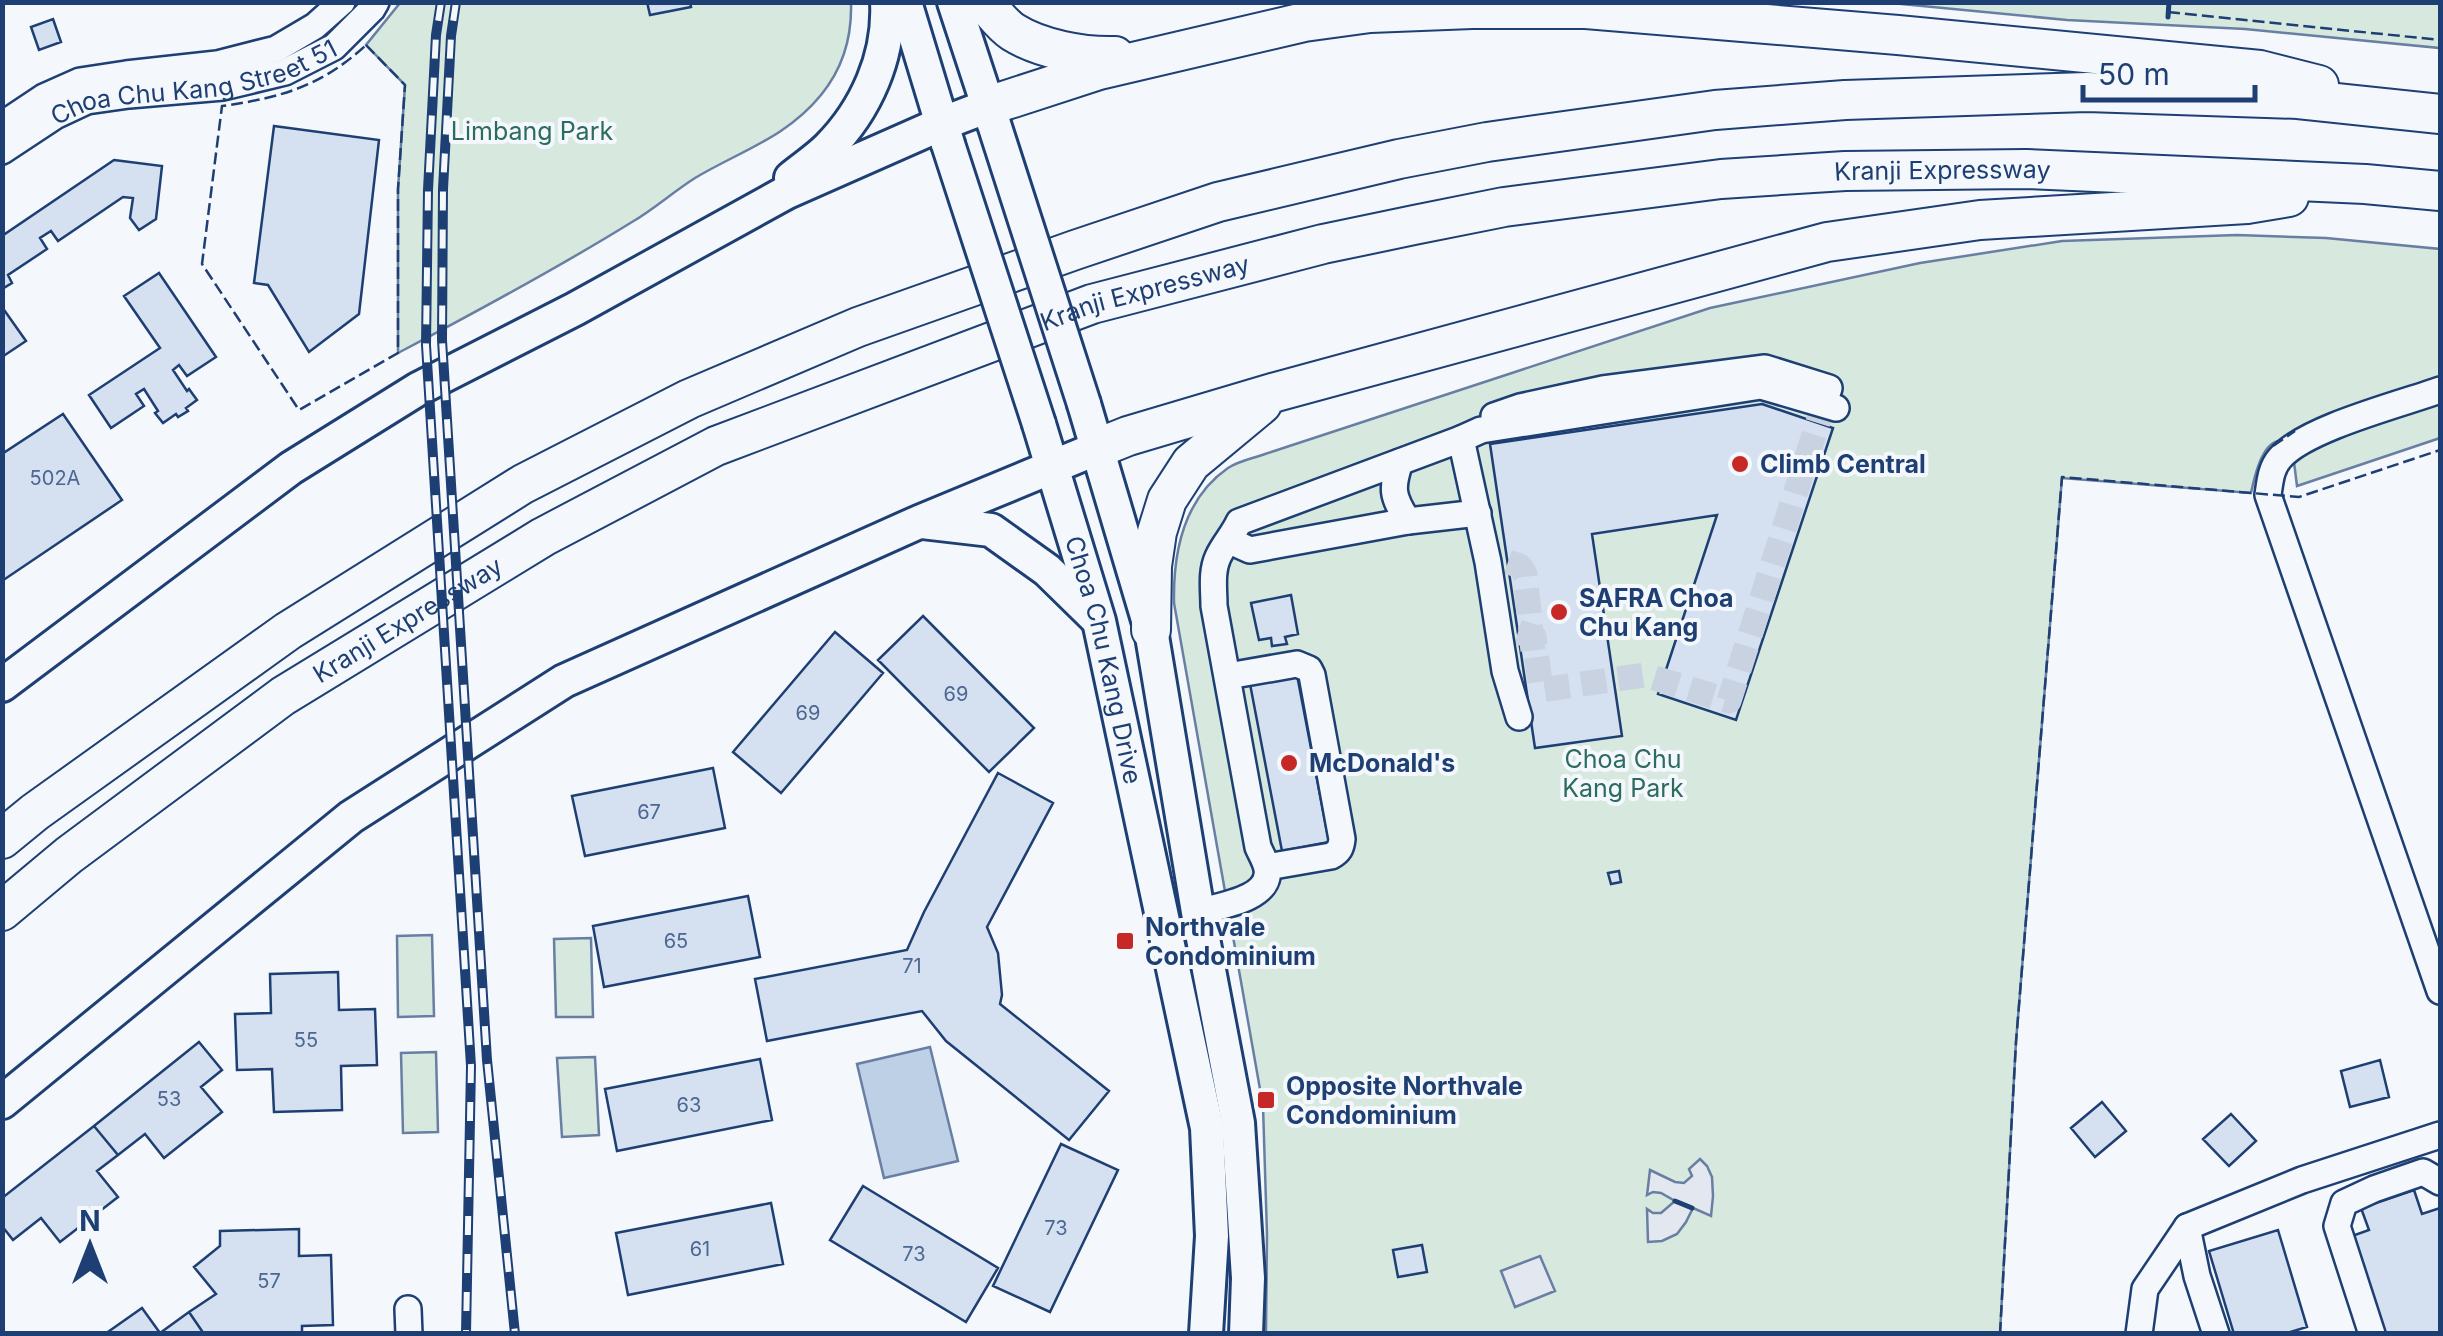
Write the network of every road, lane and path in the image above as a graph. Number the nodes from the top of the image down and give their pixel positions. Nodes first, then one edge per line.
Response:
1 (342, 2) edge
2 (376, 2) edge
3 (888, 2) edge
4 (905, 2) edge
5 (954, 2) edge
6 (984, 2) edge
7 (1172, 52) junction
8 (2434, 113) edge
9 (991, 115) junction
10 (2, 125) edge
11 (944, 134) junction
12 (2, 152) edge
13 (2366, 184) junction
14 (2440, 190) edge
15 (787, 192) junction
16 (2440, 390) edge
17 (1276, 392) junction
18 (1831, 403) dead end
19 (1471, 431) junction
20 (1098, 448) junction
21 (1409, 458) junction
22 (1052, 466) junction
23 (1478, 513) junction
24 (1408, 521) junction
25 (919, 522) junction
26 (1230, 541) junction
27 (1099, 621) junction
28 (1150, 630) junction
29 (1228, 676) junction
30 (2, 684) edge
31 (1519, 717) dead end
32 (2, 839) edge
33 (1262, 857) junction
34 (1197, 905) junction
35 (2, 911) edge
36 (2440, 991) edge
37 (2, 1102) edge
38 (2440, 1135) edge
39 (2440, 1182) edge
40 (2186, 1228) junction
41 (1204, 1330) edge
42 (1246, 1334) edge
43 (2139, 1334) edge
44 (2216, 1334) edge
45 (2372, 1334) edge

1 - 10 street, Choa Chu Kang Street 51
2 - 12 street, Choa Chu Kang Street 51
3 - 15 main road
4 - 11 main road, Choa Chu Kang Drive
5 - 9 main road, Choa Chu Kang Drive
6 - 7 highway
7 - 8 highway
7 - 9 highway
8 - 32 highway, Kranji Expressway
9 - 11 main road
9 - 20 main road, Choa Chu Kang Drive, bridge
11 - 15 main road
11 - 22 main road, Choa Chu Kang Drive, bridge
13 - 14 highway, Kranji Expressway
13 - 17 highway
13 - 35 highway, Kranji Expressway
15 - 30 main road
16 - 36 street
17 - 20 highway
17 - 28 highway
18 - 19 street
19 - 21 street
19 - 23 street
20 - 22 main road
20 - 28 main road, Choa Chu Kang Drive
21 - 24 street
21 - 26 street
22 - 25 main road
22 - 27 main road, Choa Chu Kang Drive
23 - 24 street
23 - 31 street
24 - 26 street
25 - 27 main road
25 - 37 main road
26 - 29 street
27 - 41 main road, Choa Chu Kang Drive
28 - 34 main road, Choa Chu Kang Drive
29 - 33 street
29 - 33 street
33 - 34 street
34 - 42 main road, Choa Chu Kang Drive
38 - 40 street
39 - 45 street
40 - 43 street
40 - 44 street

